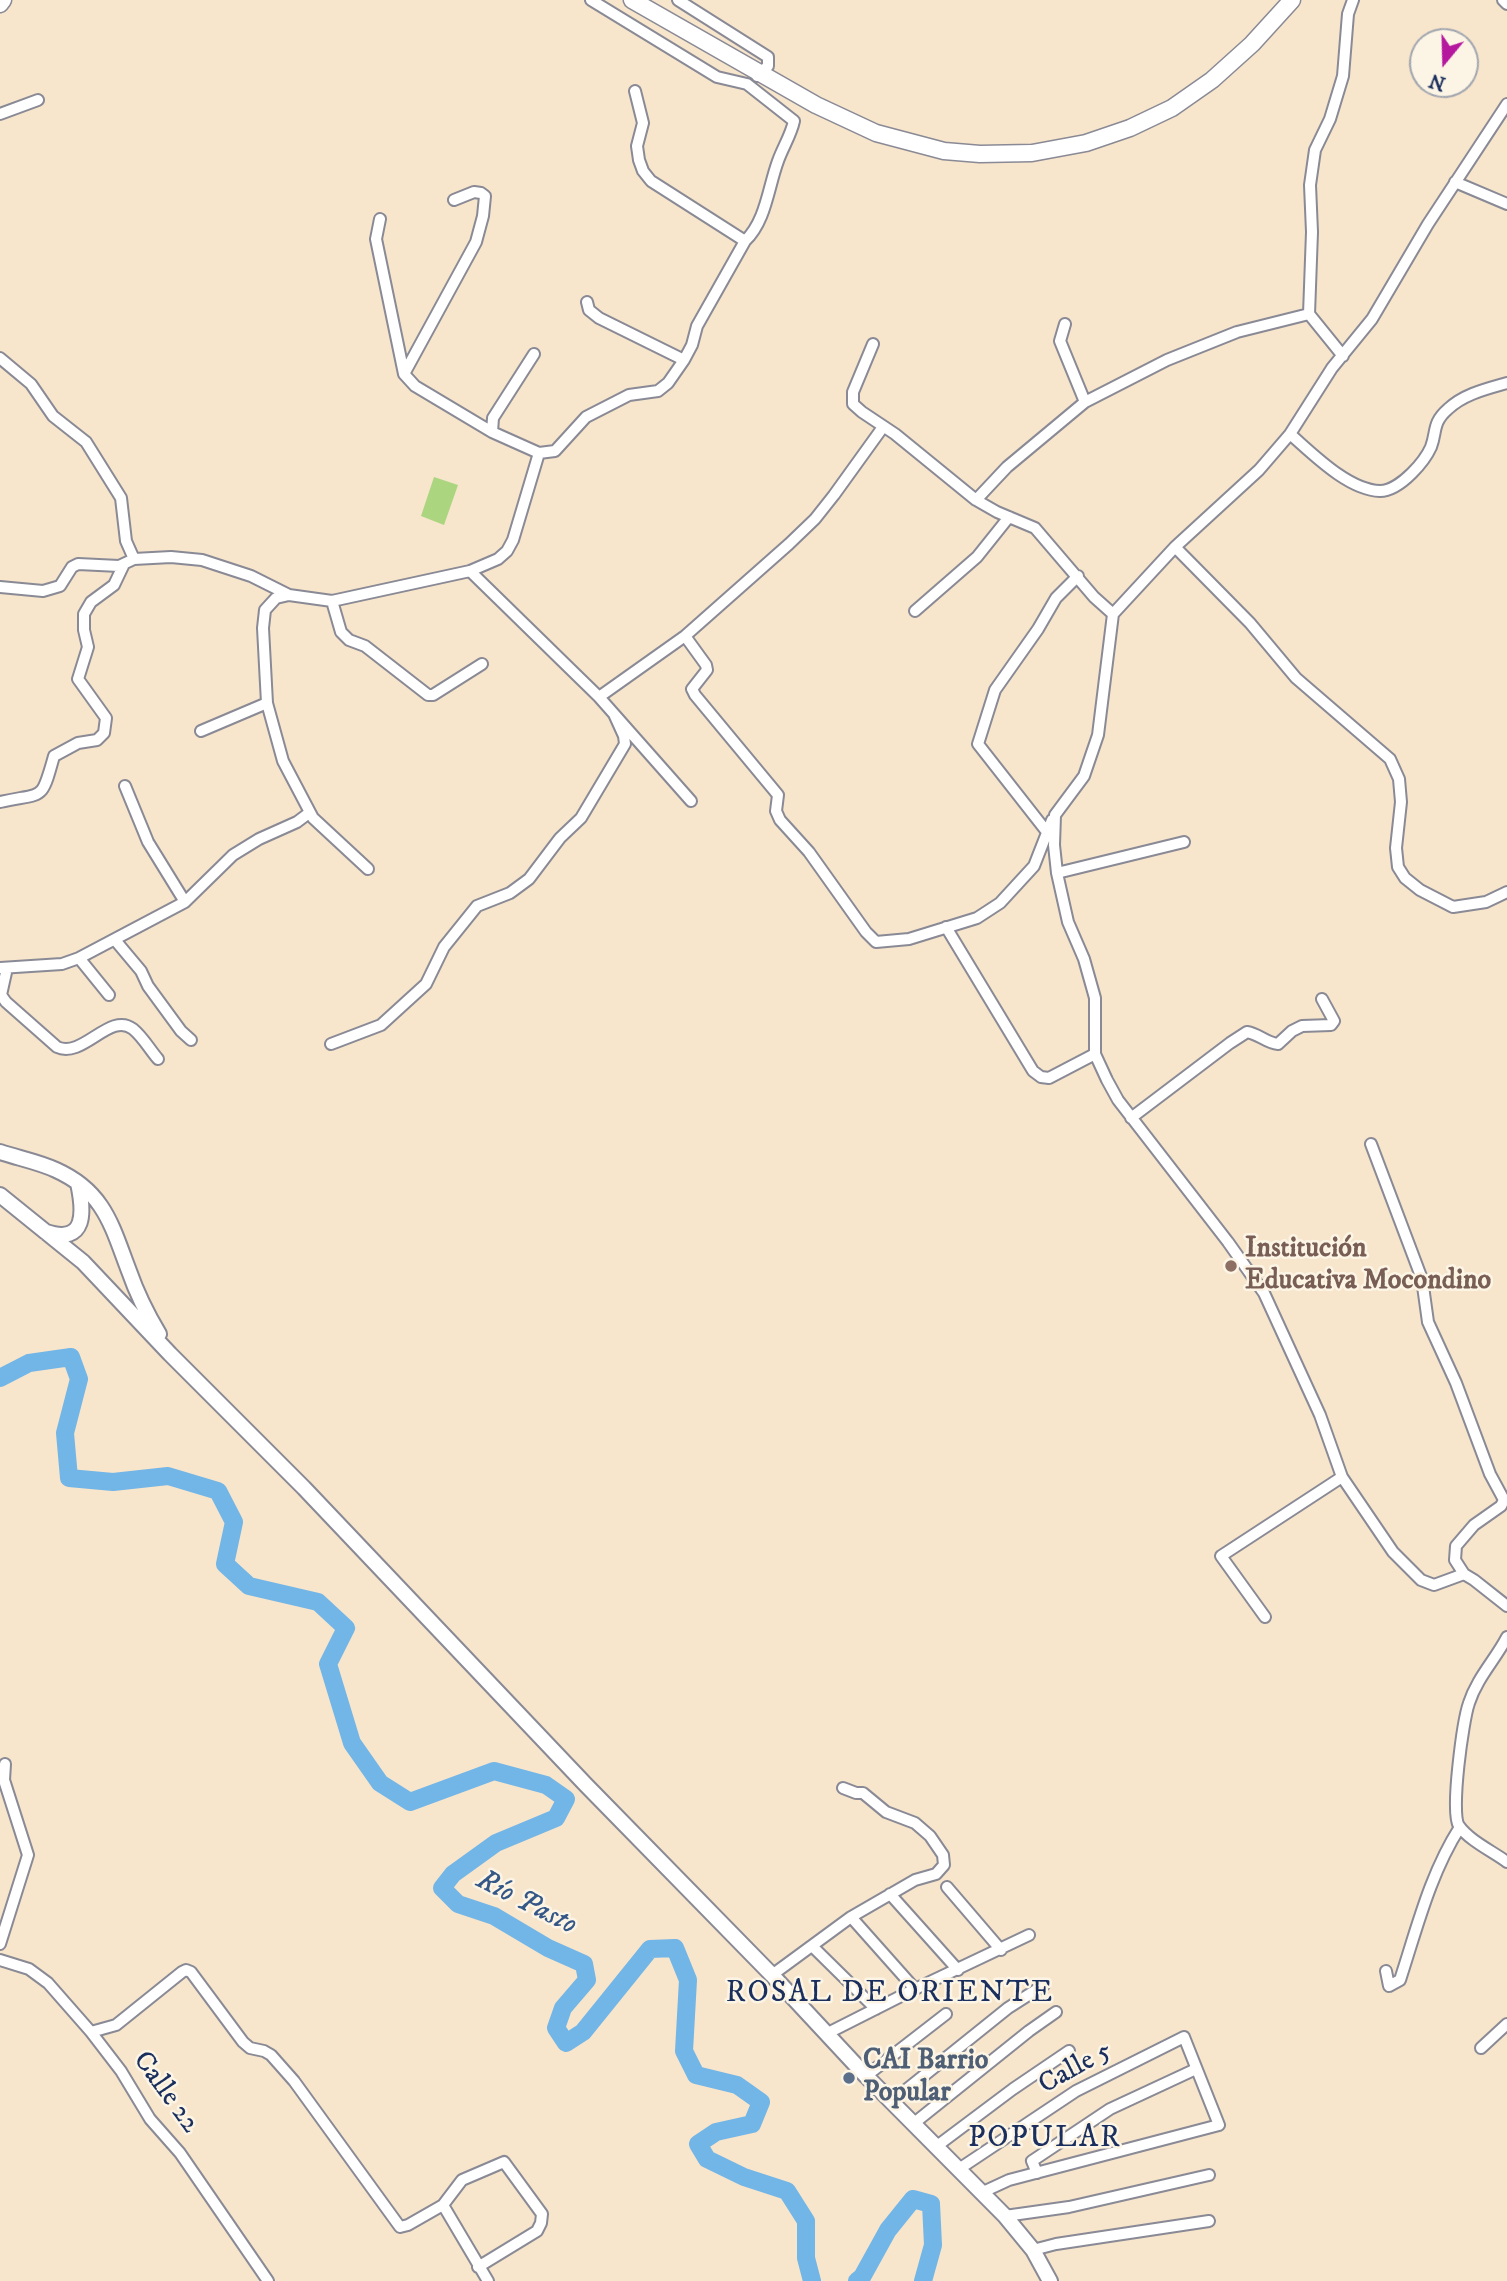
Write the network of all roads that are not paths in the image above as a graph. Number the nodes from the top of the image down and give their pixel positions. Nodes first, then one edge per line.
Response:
1 (591, 0) edge
2 (632, 0) edge
3 (678, 0) edge
4 (1292, 0) edge
5 (1353, 0) edge
6 (761, 73) junction
7 (747, 84) junction
8 (635, 91) dead end
9 (38, 100) dead end
10 (1507, 104) edge
11 (0, 114) edge
12 (1455, 182) junction
13 (454, 200) dead end
14 (1507, 204) edge
15 (380, 219) dead end
16 (745, 241) junction
17 (587, 302) dead end
18 (1310, 314) junction
19 (1065, 324) dead end
20 (873, 344) dead end
21 (534, 354) dead end
22 (1343, 356) junction
23 (0, 358) edge
24 (684, 360) junction
25 (404, 374) junction
26 (1507, 383) edge
27 (1085, 402) junction
28 (883, 427) junction
29 (492, 432) junction
30 (1290, 434) junction
31 (539, 453) junction
32 (976, 500) junction
33 (1009, 517) junction
34 (1175, 547) junction
35 (129, 562) junction
36 (470, 572) junction
37 (1078, 576) junction
38 (0, 587) edge
39 (289, 595) junction
40 (332, 601) junction
41 (915, 611) dead end
42 (1113, 614) junction
43 (685, 636) junction
44 (482, 664) dead end
45 (600, 697) junction
46 (267, 704) junction
47 (614, 713) junction
48 (201, 731) dead end
49 (125, 786) dead end
50 (691, 801) dead end
51 (0, 803) edge
52 (309, 813) junction
53 (1055, 815) junction
54 (1047, 832) junction
55 (1184, 842) dead end
56 (368, 869) dead end
57 (1057, 873) junction
58 (1507, 892) edge
59 (185, 902) junction
60 (946, 927) junction
61 (116, 940) junction
62 (79, 958) junction
63 (3, 968) edge
64 (109, 995) dead end
65 (1322, 999) dead end
66 (191, 1040) dead end
67 (331, 1044) dead end
68 (1095, 1054) junction
69 (158, 1059) dead end
70 (1131, 1118) junction
71 (1371, 1144) dead end
72 (0, 1152) edge
73 (78, 1183) junction
74 (0, 1195) edge
75 (44, 1231) junction
76 (170, 1354) junction
77 (1342, 1477) junction
78 (1464, 1574) junction
79 (1507, 1606) edge
80 (1265, 1617) dead end
81 (1507, 1637) edge
82 (5, 1764) dead end
83 (843, 1788) dead end
84 (1460, 1827) junction
85 (1507, 1862) edge
86 (947, 1887) dead end
87 (890, 1894) junction
88 (851, 1917) junction
89 (1029, 1935) dead end
90 (0, 1944) edge
91 (812, 1946) junction
92 (1001, 1950) junction
93 (0, 1960) edge
94 (958, 1970) junction
95 (1386, 1971) dead end
96 (772, 1975) junction
97 (1044, 1984) dead end
98 (915, 1989) junction
99 (876, 2009) junction
100 (1056, 2012) dead end
101 (946, 2014) dead end
102 (1507, 2024) edge
103 (91, 2032) junction
104 (828, 2033) junction
105 (1481, 2048) dead end
106 (1069, 2050) dead end
107 (1196, 2069) junction
108 (866, 2077) junction
109 (891, 2102) junction
110 (914, 2124) junction
111 (937, 2146) junction
112 (959, 2169) junction
113 (1037, 2173) junction
114 (1209, 2175) dead end
115 (983, 2193) junction
116 (443, 2206) junction
117 (1005, 2216) junction
118 (1209, 2221) dead end
119 (1034, 2250) junction
120 (478, 2267) junction
121 (268, 2281) edge
122 (488, 2281) edge
123 (1050, 2281) edge

1 - 7 street
2 - 6 highway
3 - 6 street
4 - 6 highway
5 - 18 street
6 - 7 street
7 - 16 street
8 - 16 street
9 - 11 street
10 - 12 street
12 - 14 street
12 - 22 street
13 - 25 street
15 - 25 street
16 - 24 street
17 - 24 street
18 - 22 street
18 - 27 street
19 - 27 street
20 - 28 street
21 - 29 street
22 - 30 street
23 - 35 street
24 - 31 street
25 - 29 street
26 - 30 street
27 - 32 street
28 - 32 street
28 - 43 street
29 - 31 street
30 - 34 street
31 - 36 street
32 - 33 street
33 - 37 street
33 - 41 street
34 - 42 street
34 - 58 street
35 - 38 street
35 - 39 street
35 - 51 street
36 - 40 street
36 - 45 street
37 - 42 street
37 - 54 street
39 - 40 street
39 - 46 street
40 - 44 street
42 - 53 street
43 - 45 street
43 - 60 street
45 - 47 street
46 - 48 street
46 - 52 street
47 - 50 street
47 - 67 street
49 - 59 street
52 - 56 street
52 - 59 street
53 - 54 street
53 - 57 street
54 - 60 street
55 - 57 street
57 - 68 street
59 - 61 street
60 - 68 street
61 - 62 street
61 - 66 street
62 - 63 street
62 - 64 street
63 - 69 street
65 - 70 street
68 - 70 street
70 - 77 street
71 - 78 street
72 - 73 main road
73 - 75 main road
73 - 76 main road
74 - 75 main road
75 - 76 main road
76 - 96 main road
77 - 78 street
77 - 80 street
78 - 79 street
81 - 84 street
82 - 90 street
83 - 87 street
84 - 85 street
84 - 95 street
86 - 92 street
87 - 88 street
87 - 94 street
88 - 91 street
88 - 98 street
89 - 92 street
91 - 96 street
91 - 99 street
92 - 94 street
93 - 103 street, Calle 22
94 - 98 street
96 - 104 main road
97 - 109 street
98 - 99 street
99 - 104 street
100 - 110 street
101 - 108 street
102 - 105 street
103 - 116 street
103 - 121 street, Calle 22
104 - 108 main road
106 - 111 street
107 - 112 street, Calle 5
107 - 113 street
107 - 113 street
108 - 109 main road
109 - 110 main road
110 - 111 main road
111 - 112 main road
112 - 115 main road
113 - 115 street
114 - 117 street
115 - 117 main road
116 - 120 street
116 - 120 street
117 - 119 main road
118 - 119 street
119 - 123 main road
120 - 122 street

